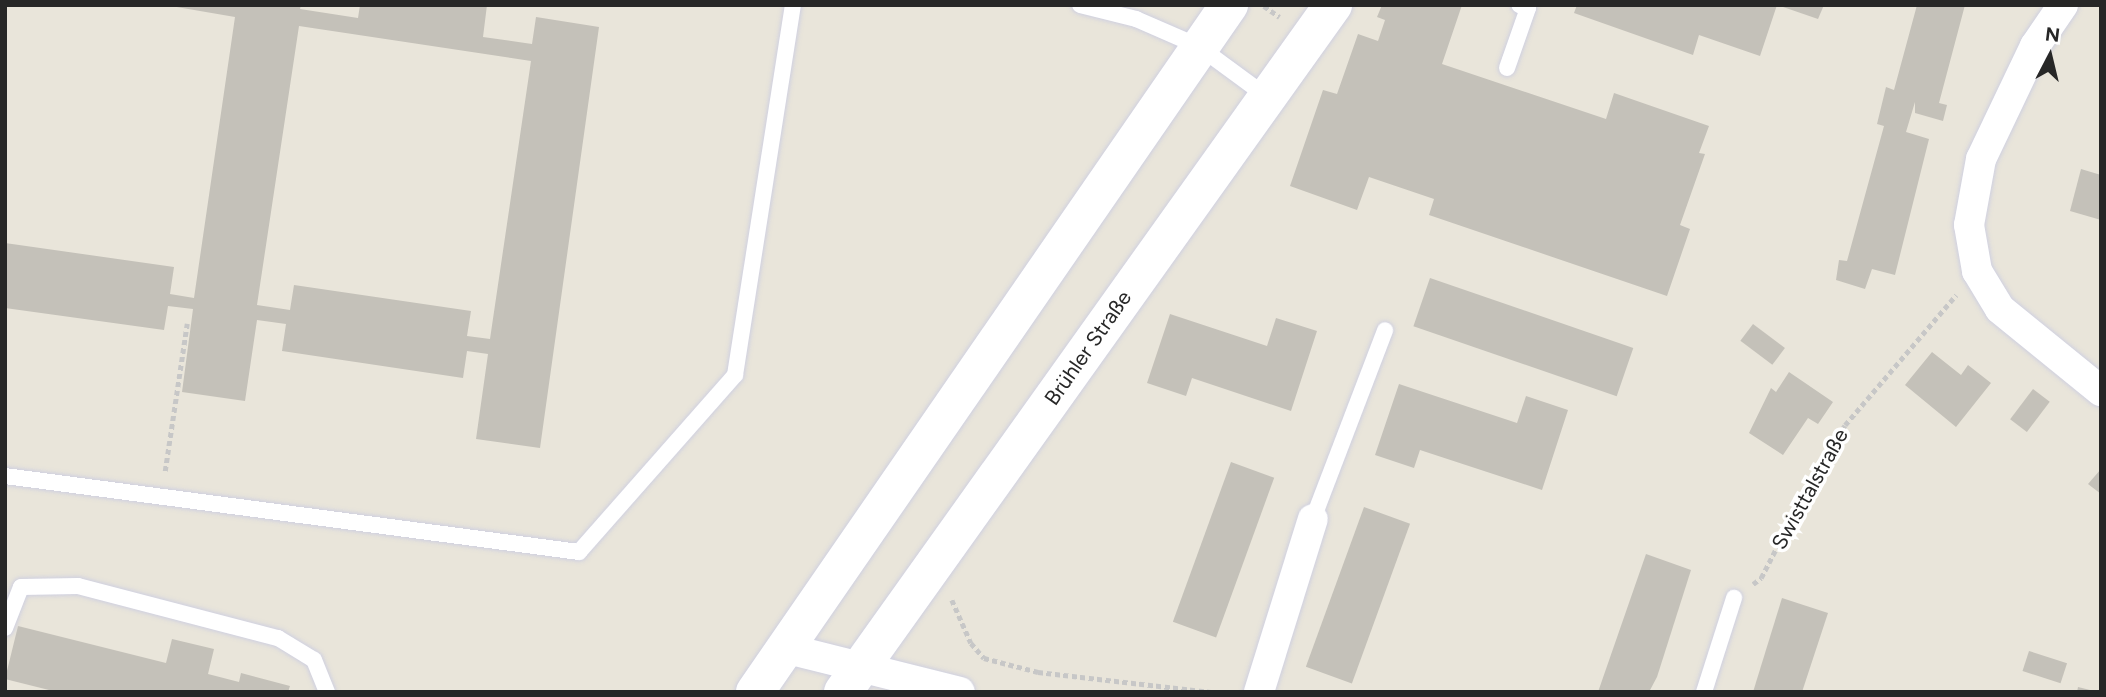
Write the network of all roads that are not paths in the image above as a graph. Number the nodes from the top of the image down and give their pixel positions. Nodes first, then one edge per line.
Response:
1 (793, 5) edge
2 (1080, 5) edge
3 (1229, 5) edge
4 (1333, 5) edge
5 (1519, 5) edge
6 (2063, 5) edge
7 (1120, 9) edge
8 (1198, 46) junction
9 (1507, 68) dead end
10 (1266, 96) junction
11 (1385, 330) dead end
12 (2101, 391) edge
13 (5, 476) edge
14 (1313, 519) joint
15 (1734, 598) road end
16 (5, 628) edge
17 (788, 649) junction
18 (853, 679) edge
19 (327, 692) edge
20 (755, 692) edge
21 (960, 692) edge
22 (1259, 692) edge
23 (1704, 692) edge

1 - 13 lane
2 - 7 lane
3 - 8 main road
4 - 10 main road, Brühler Straße
5 - 9 lane
6 - 12 street
7 - 8 lane
8 - 10 lane
8 - 17 main road
10 - 18 main road, Brühler Straße
11 - 14 lane
14 - 22 street
15 - 23 lane
16 - 19 lane
17 - 18 street
17 - 20 main road
18 - 21 street

